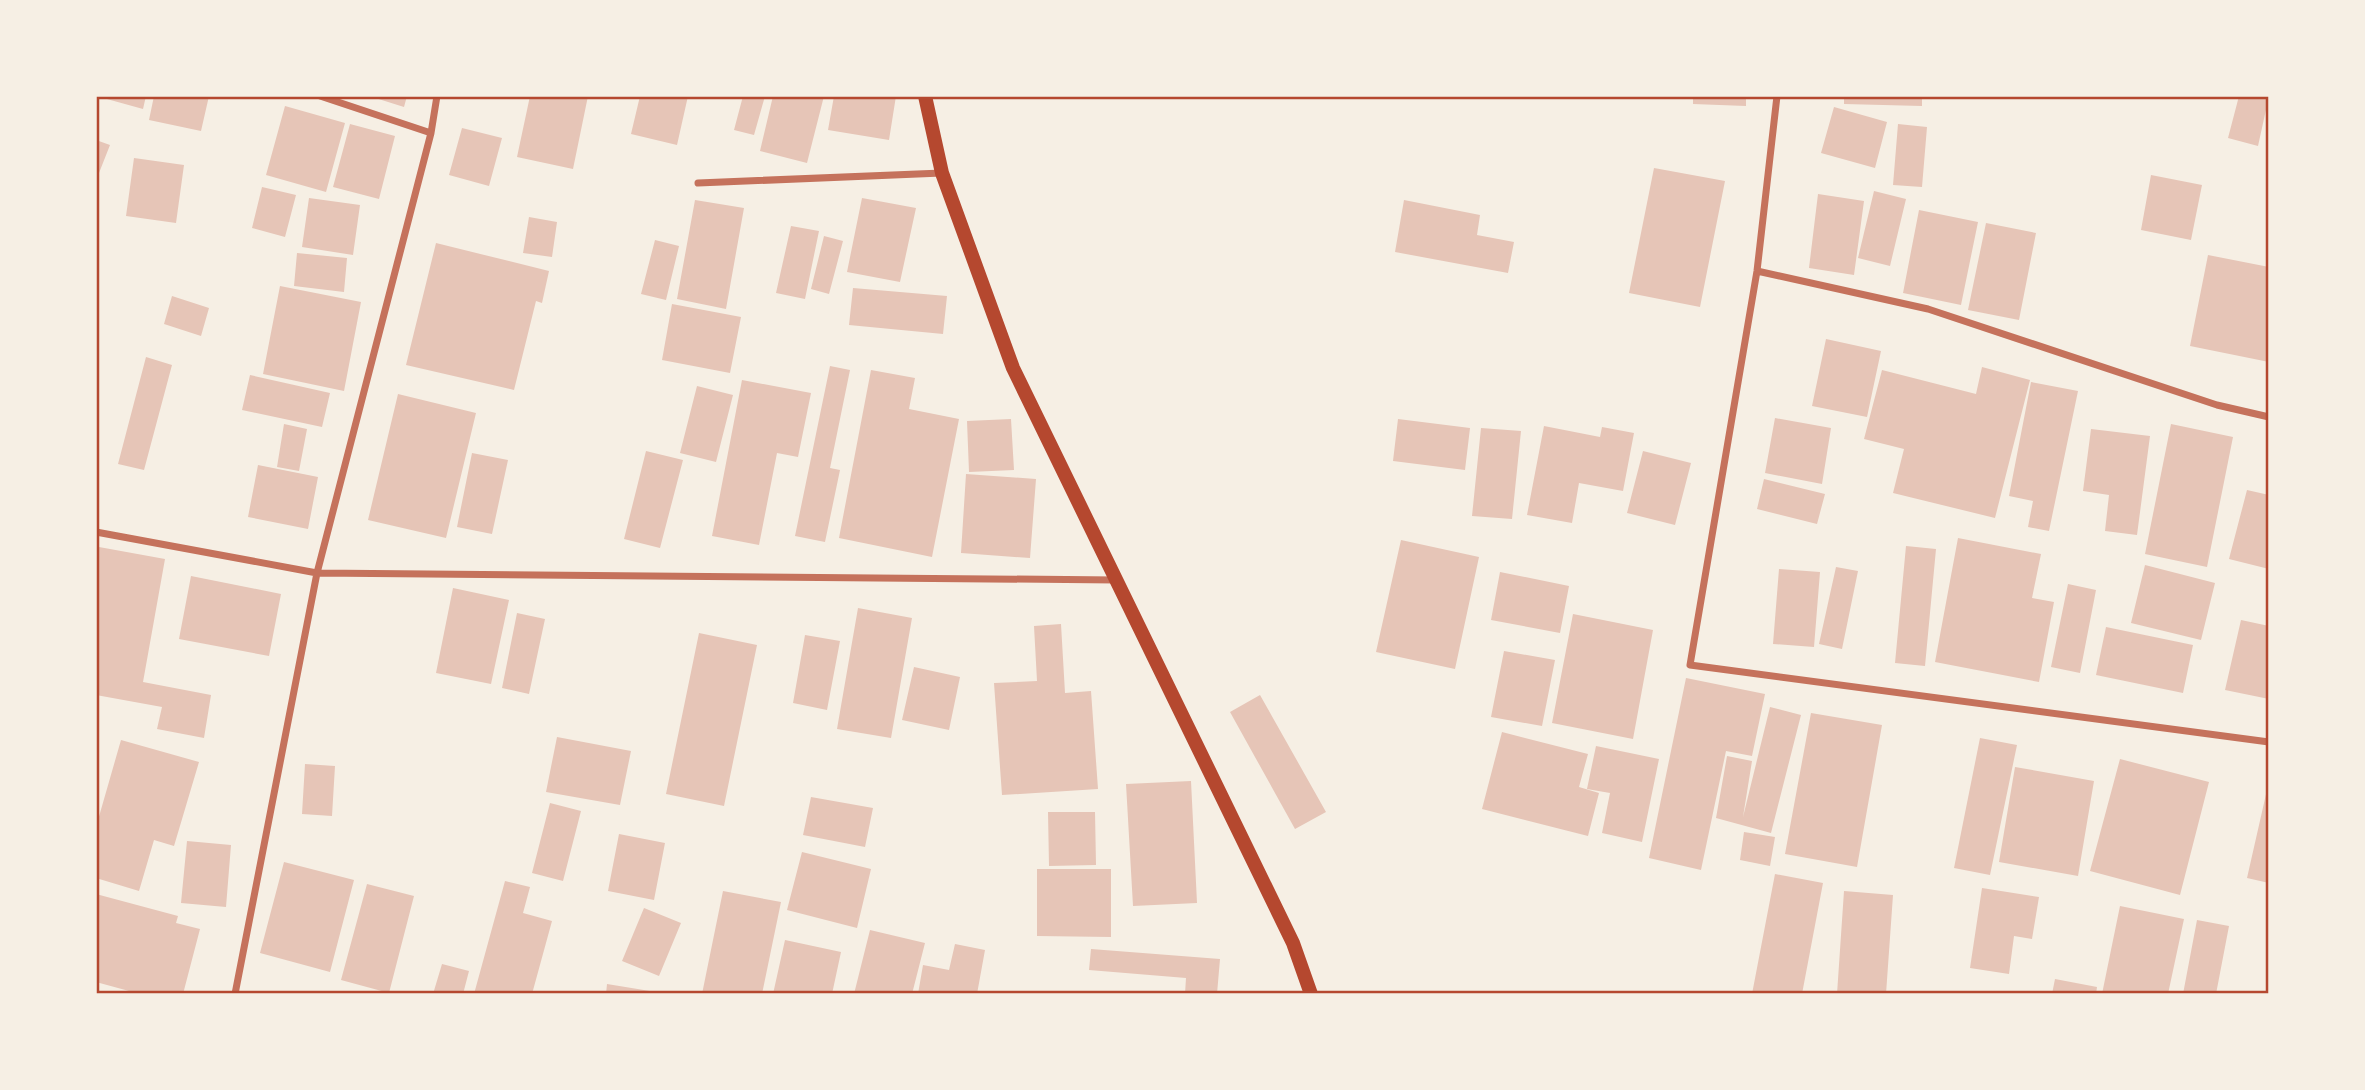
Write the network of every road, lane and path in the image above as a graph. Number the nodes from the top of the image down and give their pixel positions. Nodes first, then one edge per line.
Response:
1 (320, 96) edge
2 (437, 96) edge
3 (925, 96) edge
4 (1777, 96) edge
5 (431, 133) junction
6 (942, 173) junction
7 (698, 183) dead end
8 (1757, 271) junction
9 (2269, 417) edge
10 (96, 531) edge
11 (317, 573) junction
12 (1118, 580) junction
13 (2269, 742) edge
14 (235, 994) edge
15 (1311, 994) edge

1 - 5 street
2 - 5 street
3 - 6 main road
4 - 8 street
5 - 11 street
6 - 7 street
6 - 12 main road
8 - 9 street
8 - 13 street
10 - 11 street
11 - 12 street
11 - 14 street
12 - 15 main road

